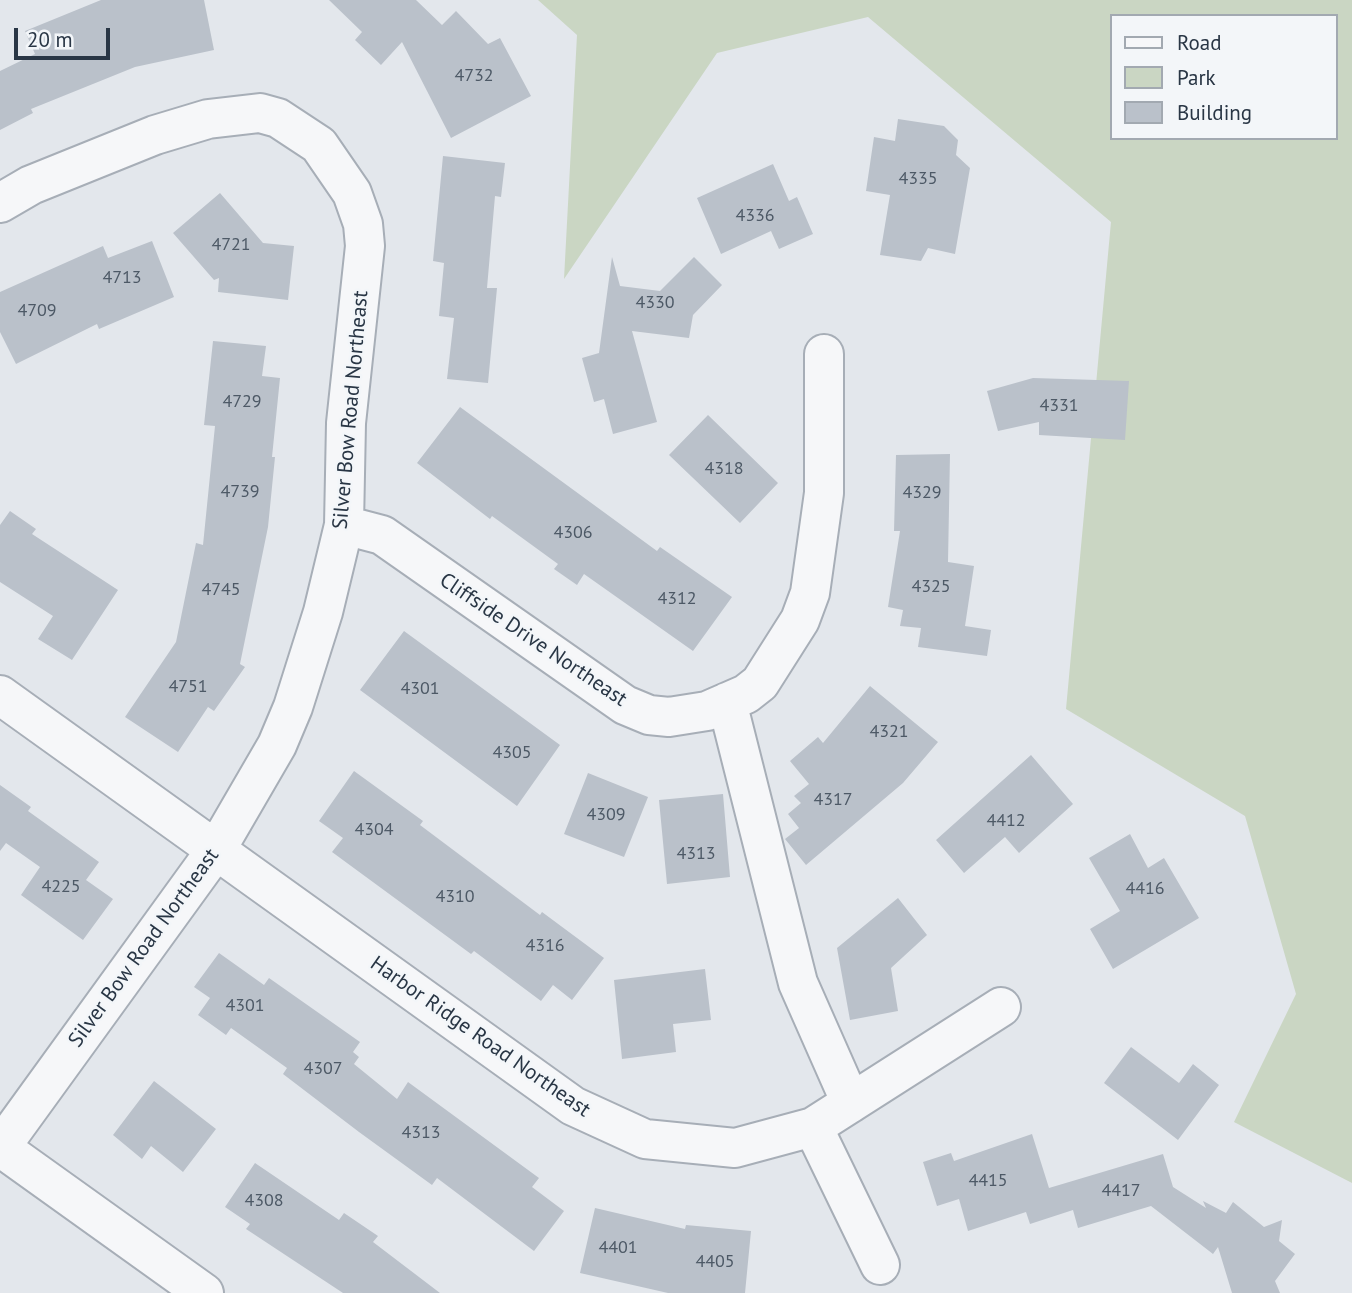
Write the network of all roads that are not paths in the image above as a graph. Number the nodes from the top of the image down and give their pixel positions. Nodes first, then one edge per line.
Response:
1 (0, 203) edge
2 (824, 354) dead end
3 (344, 525) junction
4 (0, 695) edge
5 (727, 702) junction
6 (216, 850) junction
7 (1000, 1007) dead end
8 (851, 1103) junction
9 (813, 1127) junction
10 (0, 1147) edge
11 (880, 1265) dead end
12 (204, 1293) edge

1 - 3 street, Silver Bow Road Northeast
2 - 5 street, Cliffside Drive Northeast
3 - 5 street, Cliffside Drive Northeast
3 - 6 street, Silver Bow Road Northeast
4 - 6 street, Harbor Ridge Road Northeast
5 - 8 street
6 - 9 street, Harbor Ridge Road Northeast
6 - 10 street, Silver Bow Road Northeast
7 - 8 street, Harbor Ridge Road Northeast
8 - 9 street, Harbor Ridge Road Northeast
9 - 11 street
10 - 12 street

